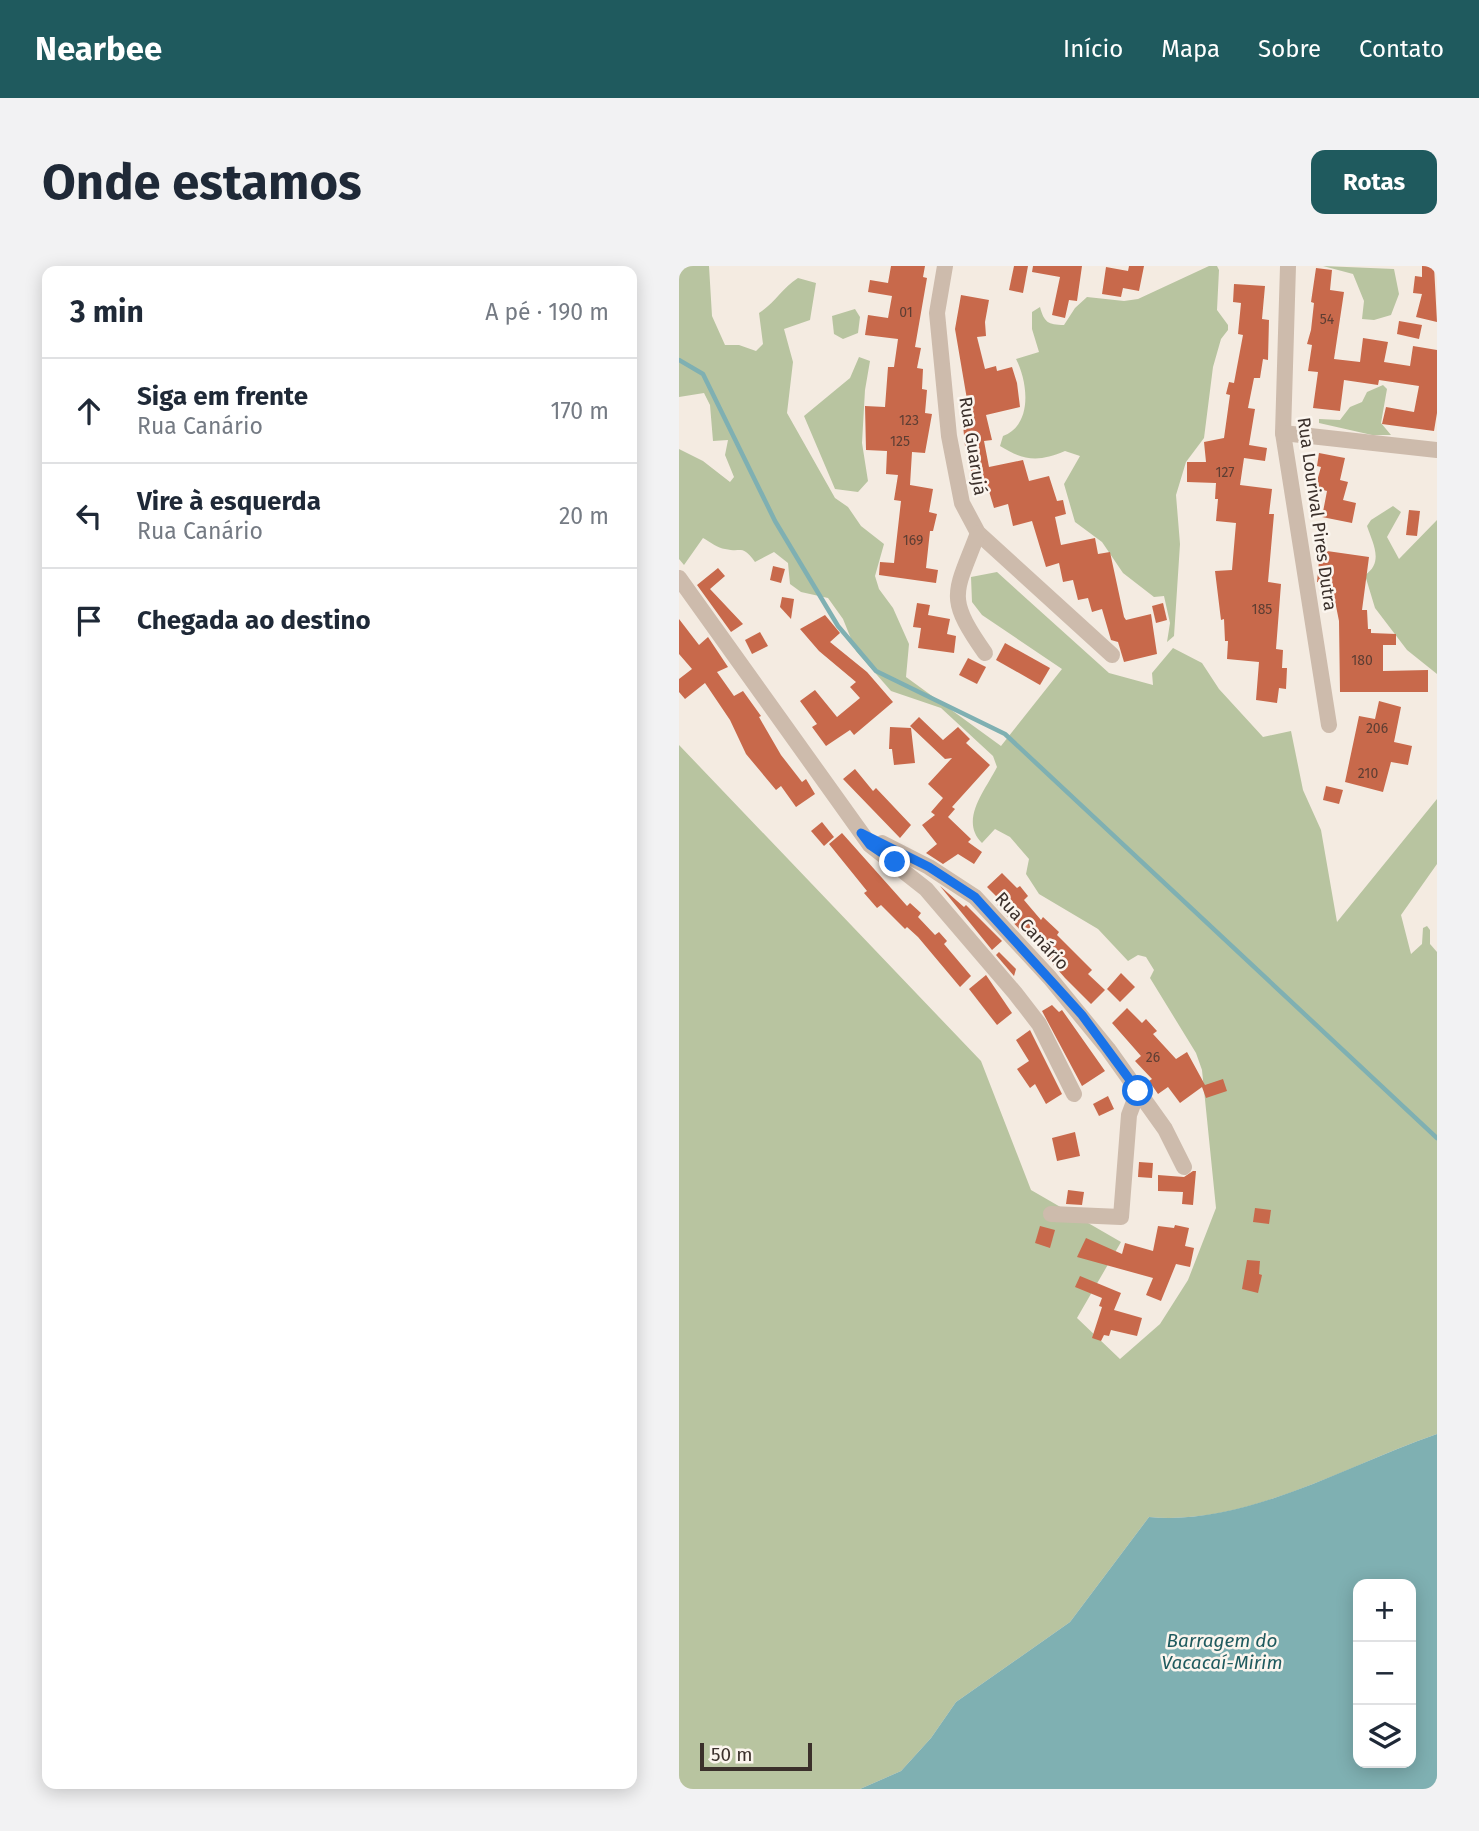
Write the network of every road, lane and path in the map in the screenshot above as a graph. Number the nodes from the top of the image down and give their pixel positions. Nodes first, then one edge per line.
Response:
1 (945, 266) edge
2 (1288, 266) edge
3 (1283, 433) junction
4 (1437, 450) edge
5 (978, 533) junction
6 (679, 578) edge
7 (985, 653) dead end
8 (1112, 654) dead end
9 (1329, 725) dead end
10 (861, 833) junction
11 (1138, 1091) junction
12 (1074, 1094) dead end
13 (1184, 1167) dead end
14 (1051, 1214) dead end

1 - 5 street, Rua Guarujá
2 - 3 street, Rua Lourival Pires Dutra
3 - 4 street
3 - 9 street, Rua Lourival Pires Dutra
5 - 7 street
5 - 8 street, Rua Guarujá
6 - 10 street, Rua Canário
10 - 11 street, Rua Canário
10 - 12 street, Rua Canário
11 - 13 street, Rua Canário
11 - 14 street

